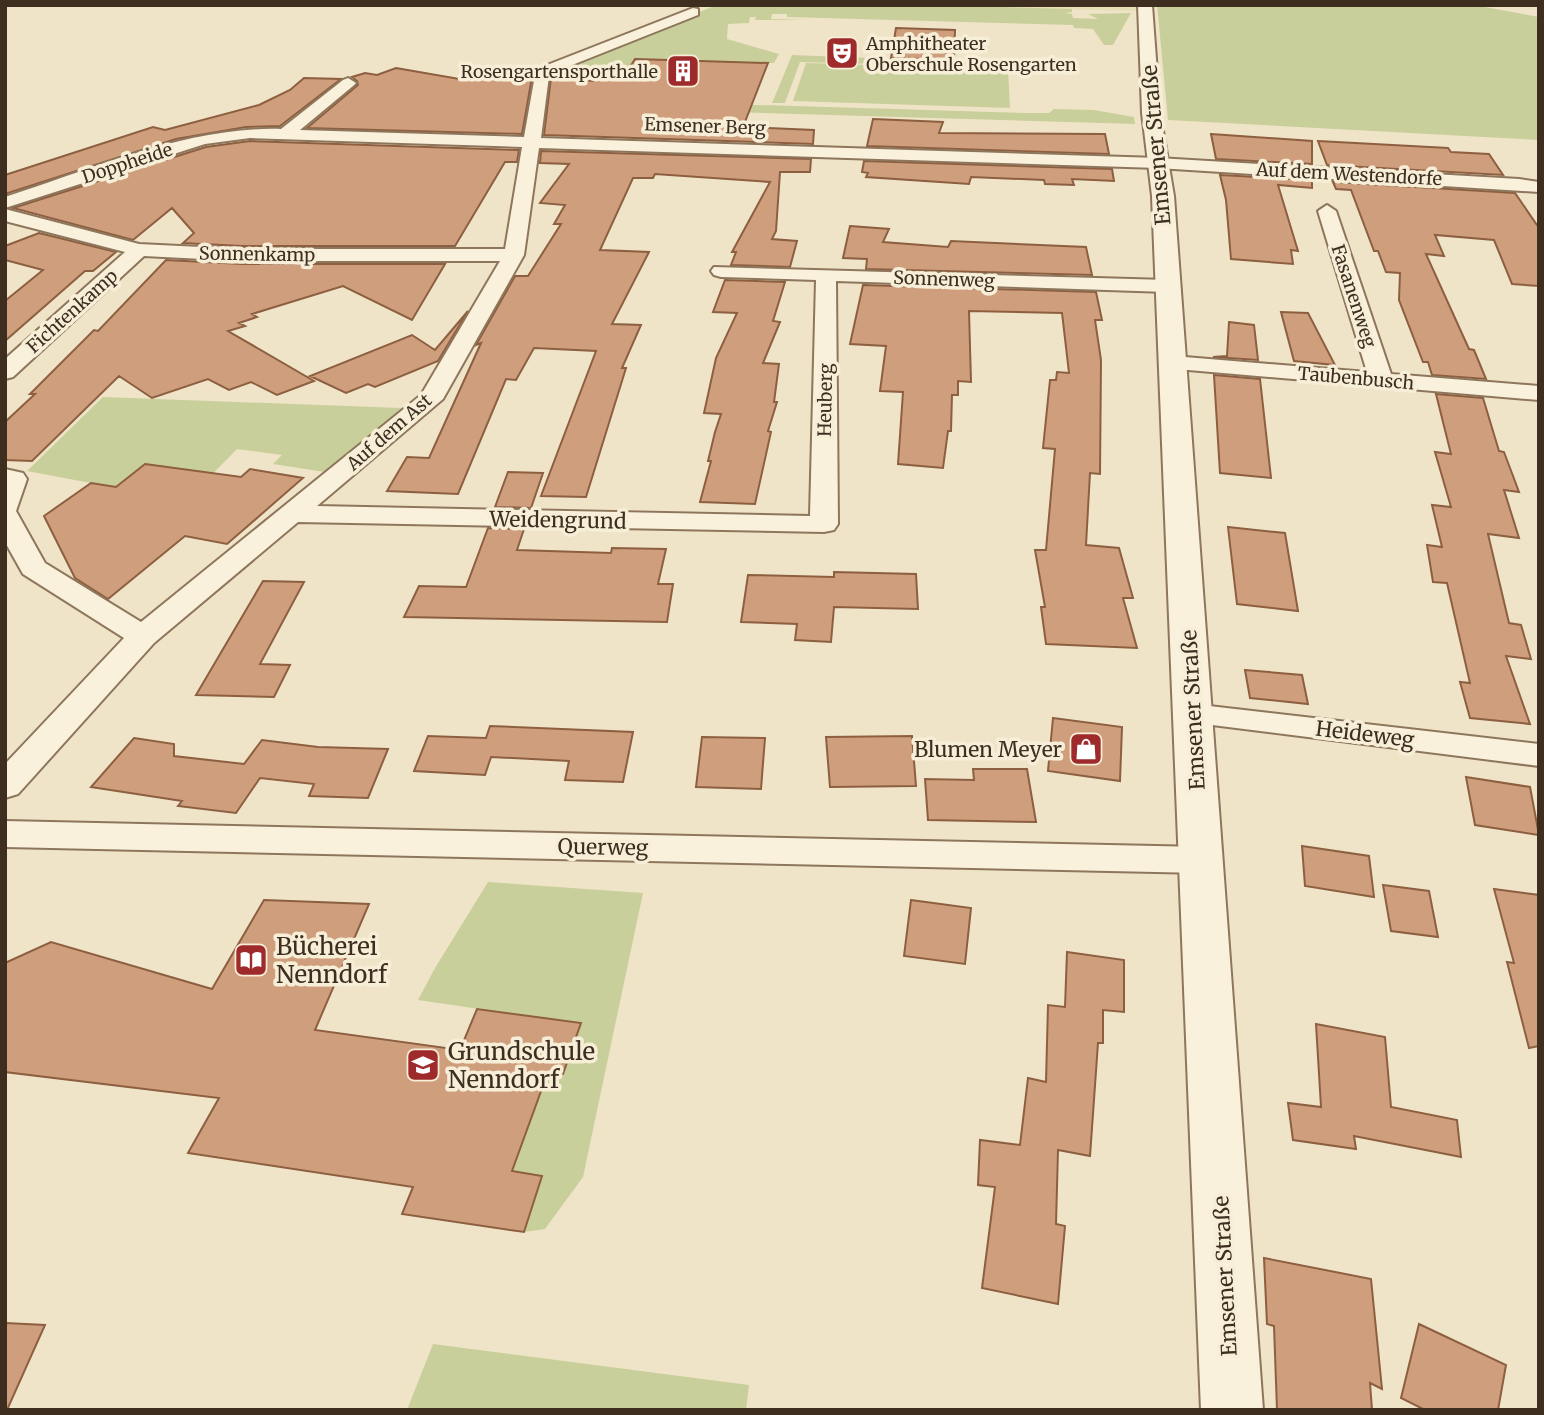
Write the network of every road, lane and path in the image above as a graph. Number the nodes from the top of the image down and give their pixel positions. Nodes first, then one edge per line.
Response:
1 (1145, 8) edge
2 (693, 12) dead end
3 (348, 83) dead end
4 (250, 133) joint
5 (286, 133) junction
6 (530, 141) junction
7 (1158, 163) junction
8 (1539, 187) edge
9 (5, 202) edge
10 (1327, 211) dead end
11 (5, 215) edge
12 (139, 250) junction
13 (514, 255) junction
14 (721, 271) dead end
15 (826, 275) junction
16 (1167, 286) junction
17 (1173, 363) junction
18 (5, 372) edge
19 (1381, 380) junction
20 (1539, 393) edge
21 (5, 477) edge
22 (5, 507) edge
23 (292, 514) junction
24 (5, 515) edge
25 (824, 524) joint
26 (143, 636) junction
27 (1192, 714) junction
28 (1539, 755) edge
29 (5, 786) edge
30 (5, 834) edge
31 (1202, 860) junction
32 (1232, 1410) edge

1 - 7 street, Emsener Straße
2 - 6 street, Auf dem Ast
3 - 5 street
4 - 5 street, Emsener Berg
4 - 9 street, Doppheide
5 - 6 street, Emsener Berg
6 - 7 street, Emsener Berg
6 - 13 street, Auf dem Ast
7 - 8 street, Auf dem Westendorfe
7 - 16 street, Emsener Straße
10 - 19 street, Fasanenweg
11 - 12 street, Sonnenkamp
12 - 13 street, Sonnenkamp
12 - 18 street, Fichtenkamp
13 - 23 street, Auf dem Ast
14 - 15 street, Sonnenweg
15 - 16 street, Sonnenweg
15 - 25 street, Heuberg
16 - 17 street, Emsener Straße
17 - 19 street, Taubenbusch
17 - 27 street, Emsener Straße
19 - 20 street, Taubenbusch
21 - 22 street
23 - 25 street, Weidengrund
23 - 26 street, Auf dem Ast
24 - 26 street
26 - 29 street, Auf dem Ast
27 - 28 street, Heideweg
27 - 31 street, Emsener Straße
30 - 31 street, Querweg
31 - 32 street, Emsener Straße

